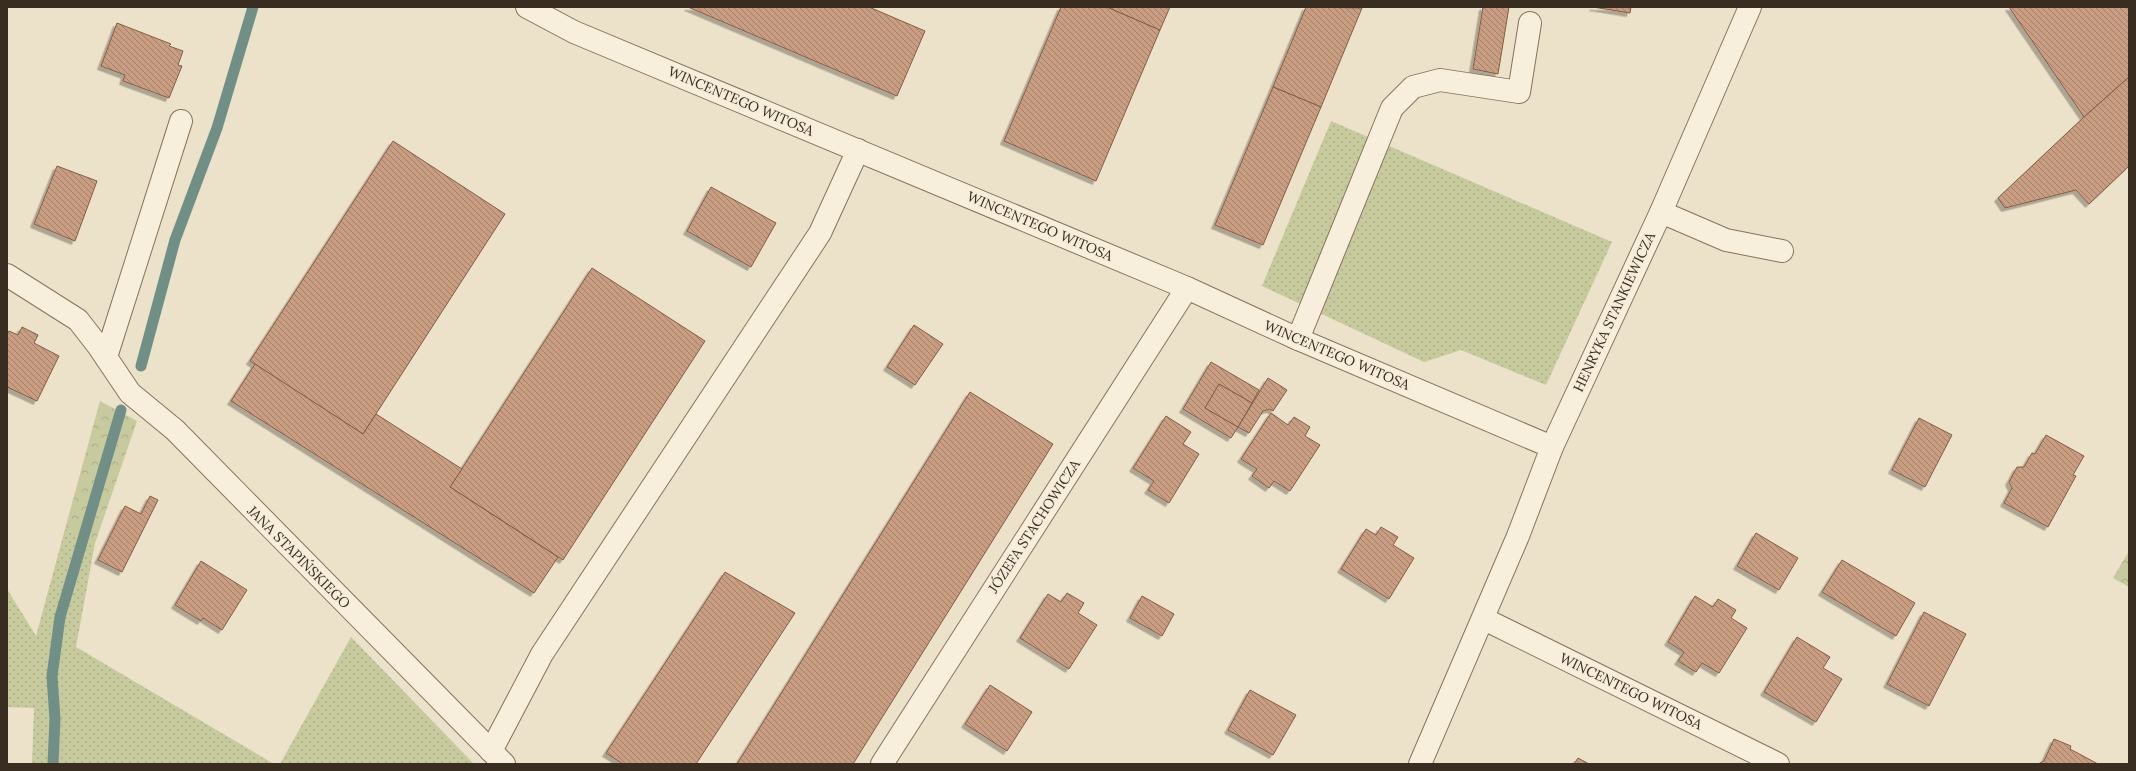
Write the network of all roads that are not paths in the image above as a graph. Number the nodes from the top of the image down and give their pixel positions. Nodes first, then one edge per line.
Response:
1 (527, 7) edge
2 (1750, 7) edge
3 (1530, 23) dead end
4 (181, 121) dead end
5 (858, 150) junction
6 (1661, 212) junction
7 (1782, 251) dead end
8 (7, 275) edge
9 (1187, 288) junction
10 (1298, 339) junction
11 (103, 352) junction
12 (1552, 446) junction
13 (1484, 619) junction
14 (497, 757) edge
15 (882, 764) edge
16 (1420, 764) edge
17 (1778, 764) edge

1 - 5 street, WINCENTEGO WITOSA
2 - 6 street, HENRYKA STANKIEWICZA
3 - 10 street
4 - 11 street
5 - 9 street, WINCENTEGO WITOSA
5 - 14 street
6 - 7 street
6 - 12 street, HENRYKA STANKIEWICZA
8 - 11 street, JANA STAPIŃSKIEGO
9 - 10 street, WINCENTEGO WITOSA
9 - 15 street, JÓZEFA STACHOWICZA
10 - 12 street, WINCENTEGO WITOSA
11 - 14 street, JANA STAPIŃSKIEGO
12 - 13 street, HENRYKA STANKIEWICZA
13 - 16 street, HENRYKA STANKIEWICZA
13 - 17 street, WINCENTEGO WITOSA

